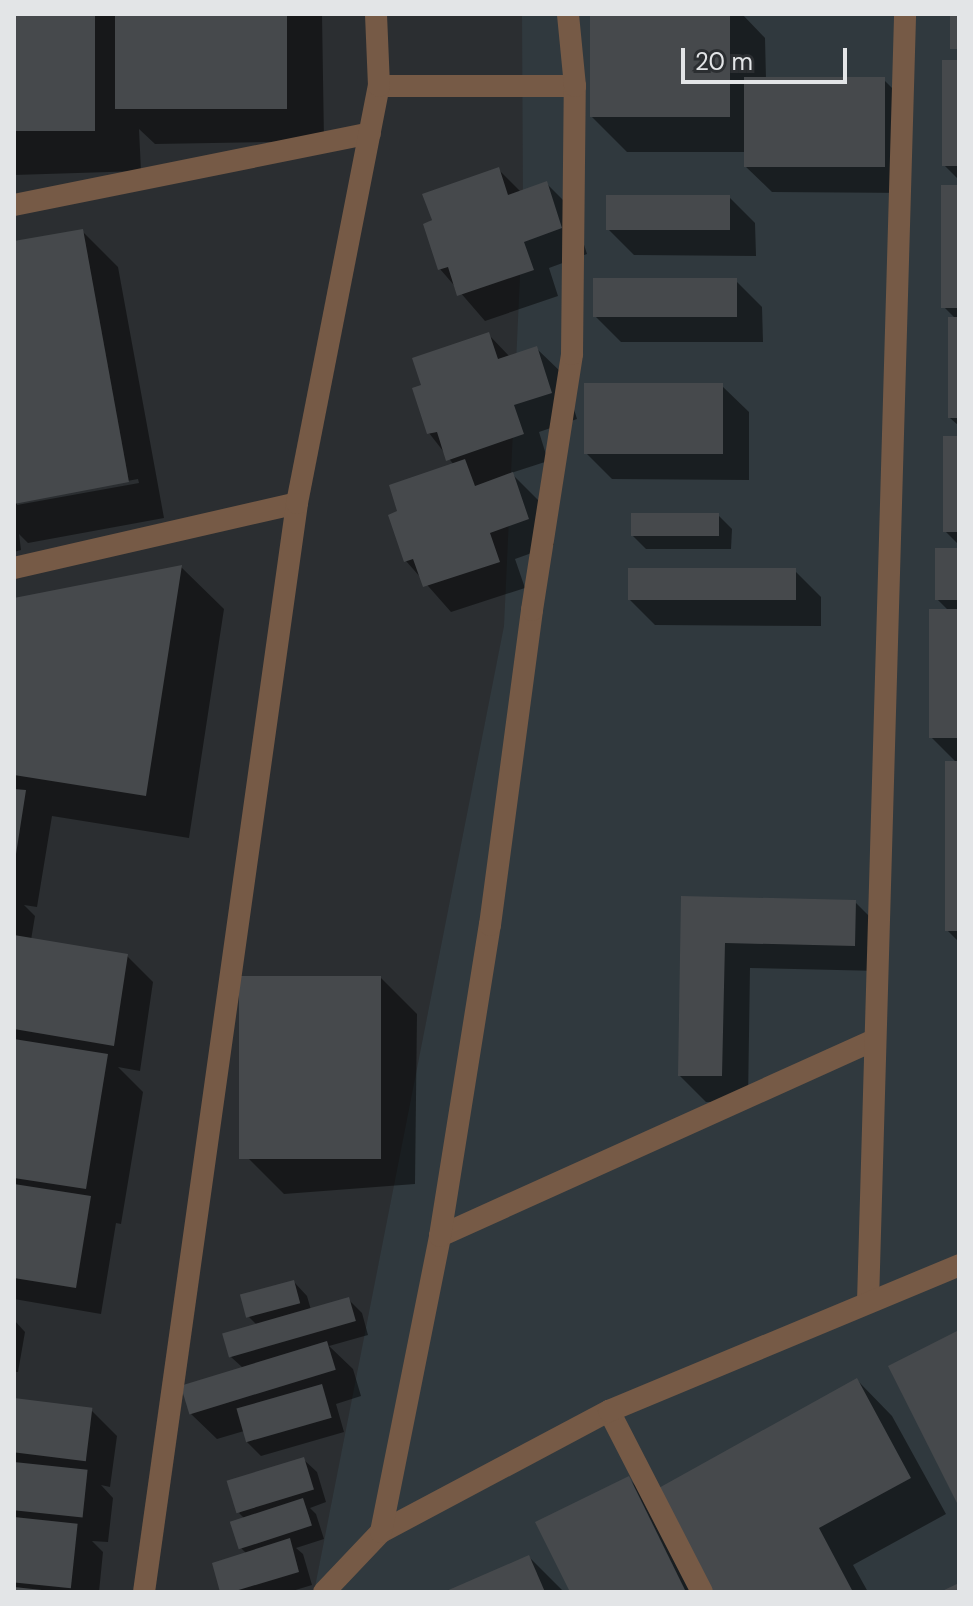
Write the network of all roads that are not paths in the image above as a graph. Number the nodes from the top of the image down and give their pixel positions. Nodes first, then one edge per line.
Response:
1 (376, 14) edge
2 (568, 14) edge
3 (905, 14) edge
4 (379, 86) junction
5 (575, 86) junction
6 (370, 133) junction
7 (14, 205) edge
8 (297, 503) junction
9 (14, 568) edge
10 (875, 1040) junction
11 (440, 1236) junction
12 (959, 1265) edge
13 (868, 1302) junction
14 (609, 1411) junction
15 (381, 1532) junction
16 (144, 1592) edge
17 (324, 1592) edge
18 (702, 1592) edge

1 - 4 street
2 - 5 street
3 - 10 street
4 - 5 street
4 - 6 street
5 - 11 street
6 - 7 street
6 - 8 street
8 - 9 street
8 - 16 street
10 - 11 street
10 - 13 street
11 - 15 street
12 - 13 street
13 - 14 street
14 - 15 street
14 - 18 street
15 - 17 street

